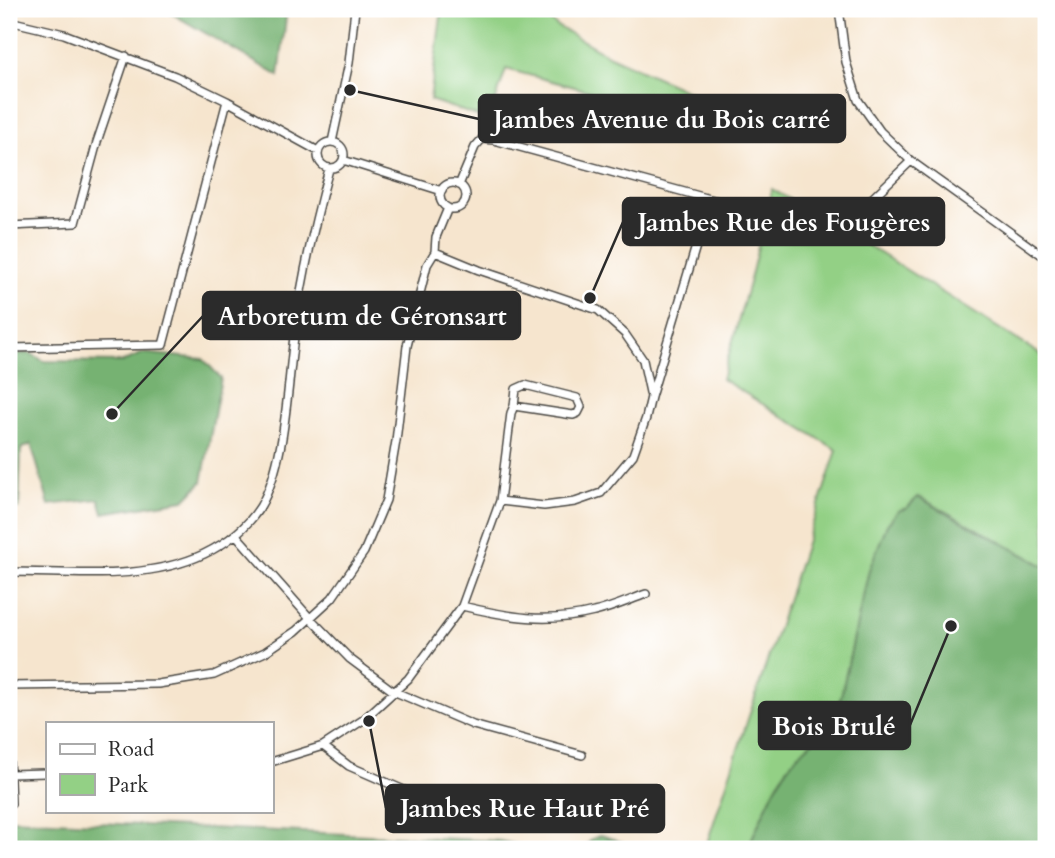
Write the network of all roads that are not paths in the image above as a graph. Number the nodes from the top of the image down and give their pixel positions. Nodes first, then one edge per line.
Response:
1 (355, 9) edge
2 (839, 9) edge
3 (9, 21) edge
4 (126, 56) junction
5 (227, 101) junction
6 (332, 142) junction
7 (318, 151) junction
8 (343, 160) junction
9 (911, 161) junction
10 (329, 169) junction
11 (459, 185) junction
12 (442, 191) junction
13 (710, 198) junction
14 (447, 208) junction
15 (861, 209) dead end
16 (766, 212) dead end
17 (9, 226) edge
18 (435, 252) junction
19 (1046, 258) edge
20 (9, 348) edge
21 (643, 360) junction
22 (662, 360) junction
23 (651, 397) junction
24 (514, 406) junction
25 (500, 501) junction
26 (237, 536) junction
27 (9, 572) edge
28 (646, 594) dead end
29 (463, 606) junction
30 (309, 617) junction
31 (9, 686) edge
32 (393, 691) junction
33 (323, 746) junction
34 (582, 755) dead end
35 (9, 758) edge
36 (273, 760) edge
37 (46, 773) edge
38 (9, 774) edge
39 (413, 794) dead end
40 (9, 805) edge

1 - 6 street
2 - 9 street
3 - 4 street
4 - 5 street
4 - 17 street
5 - 7 street
5 - 20 street
6 - 7 street
6 - 8 street
7 - 10 street
8 - 10 street
8 - 12 street
9 - 15 street
9 - 19 street
10 - 26 street
11 - 12 street
11 - 13 street
11 - 14 street
12 - 14 street
13 - 16 street
13 - 22 street
14 - 18 street
18 - 21 street
18 - 30 street
21 - 22 street
21 - 23 street
22 - 23 street
23 - 25 street
24 - 24 street
24 - 25 street
25 - 29 street
26 - 27 street
26 - 30 street
28 - 29 street
29 - 32 street
30 - 31 street
30 - 32 street
32 - 33 street
32 - 34 street
33 - 36 street
33 - 39 street
35 - 38 street
37 - 38 street
38 - 40 street

